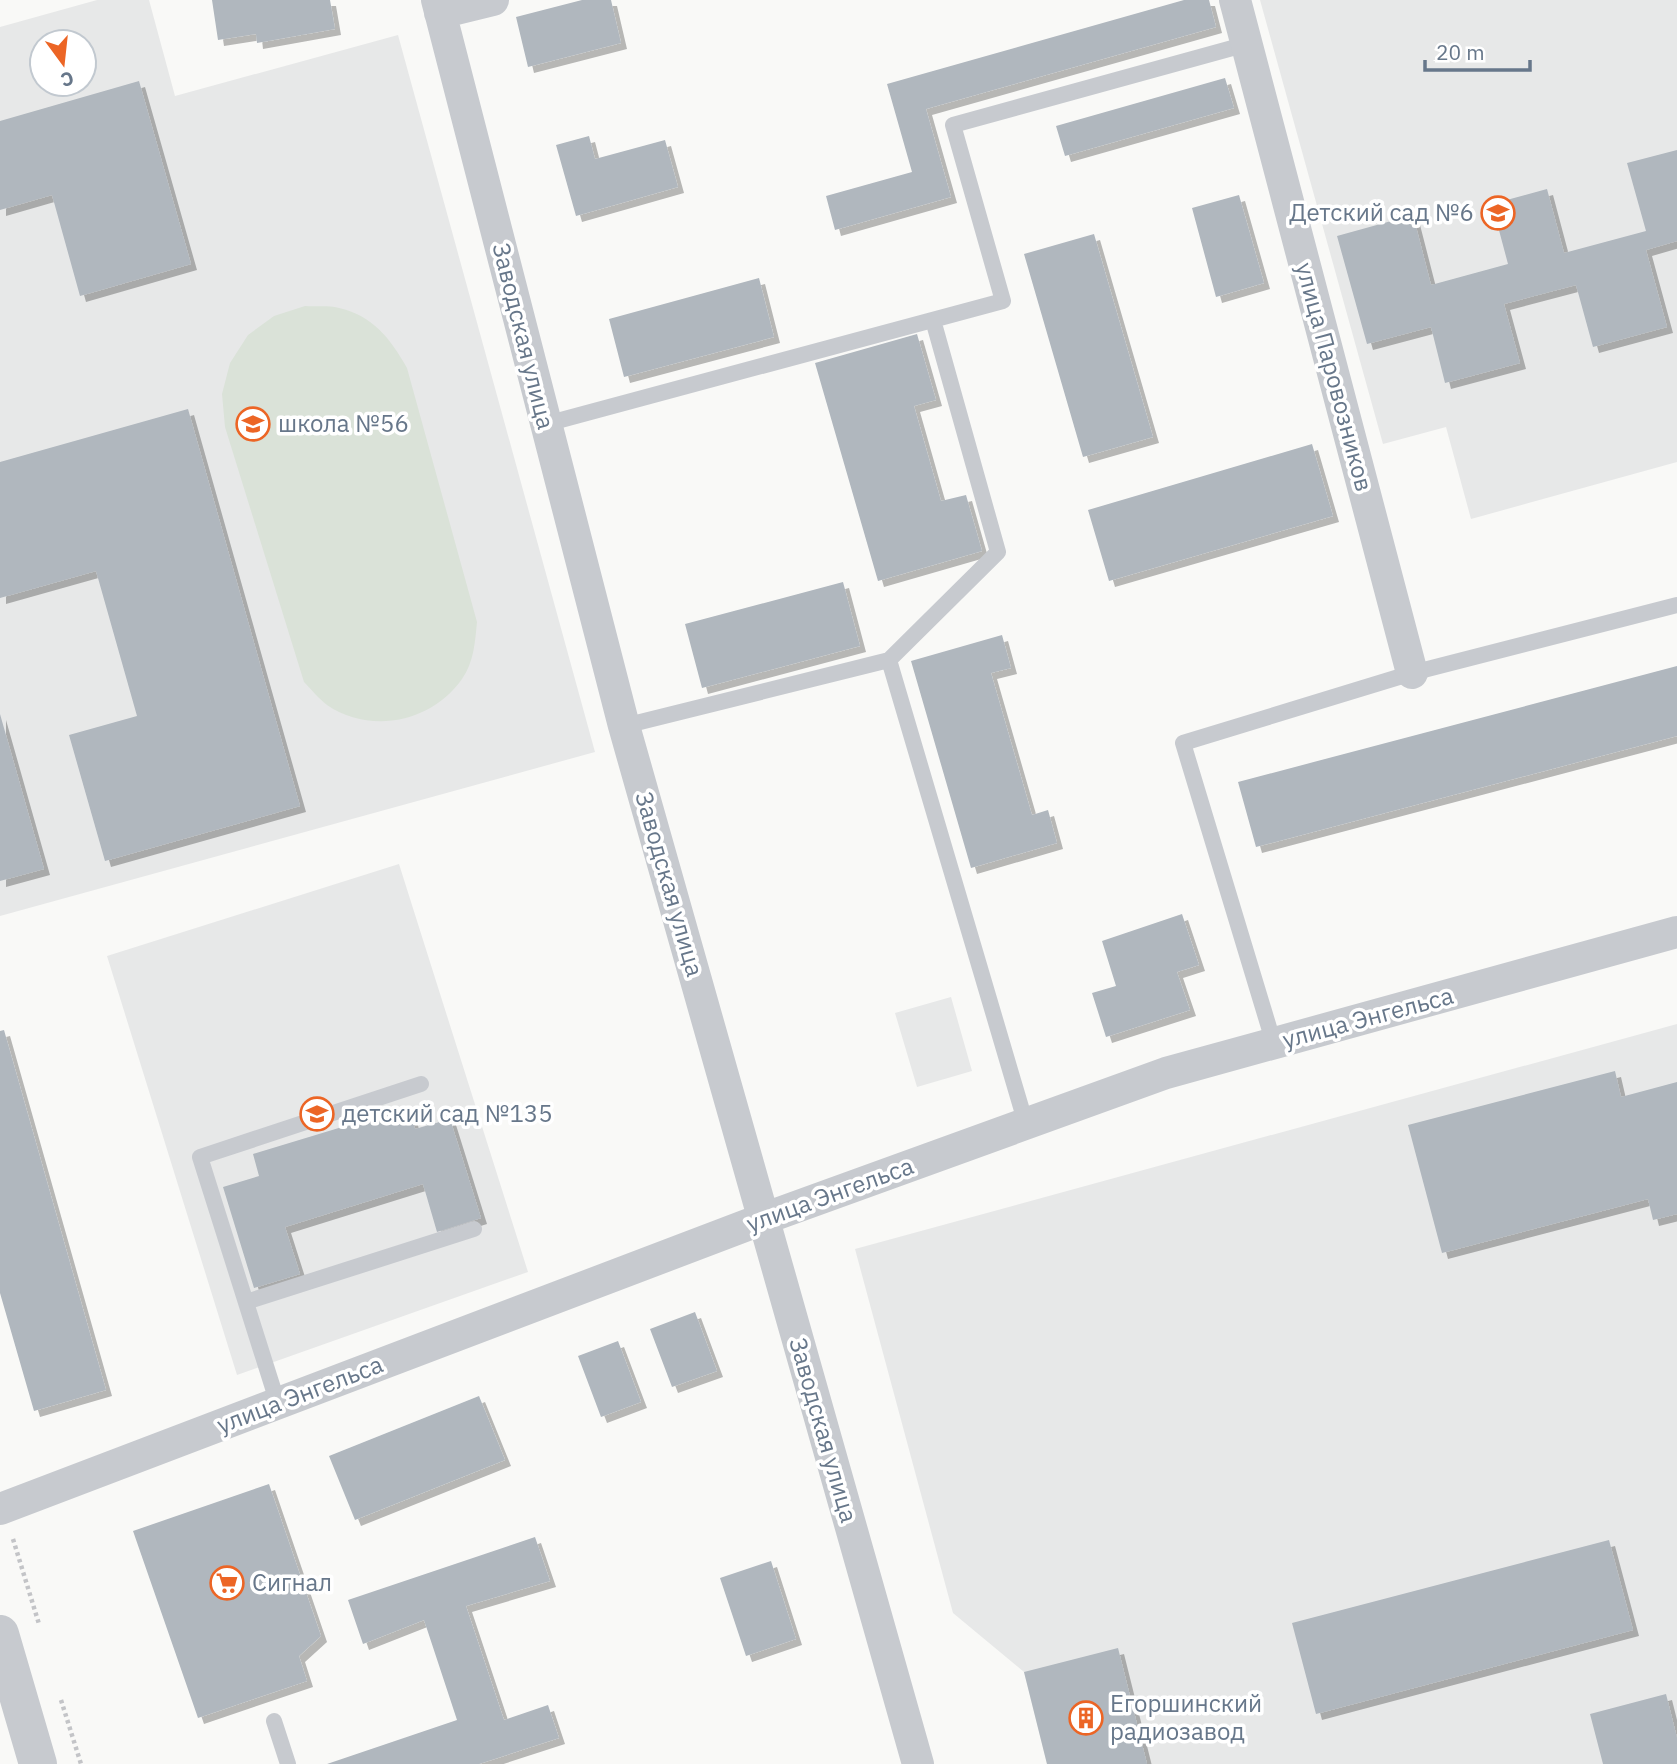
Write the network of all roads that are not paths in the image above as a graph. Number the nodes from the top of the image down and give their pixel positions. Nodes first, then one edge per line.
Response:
1 (493, 0) edge
2 (1235, 0) edge
3 (438, 6) edge
4 (1247, 44) junction
5 (933, 320) junction
6 (546, 424) junction
7 (1677, 605) edge
8 (888, 660) junction
9 (1412, 673) junction
10 (624, 726) junction
11 (1677, 932) edge
12 (1274, 1044) junction
13 (421, 1084) dead end
14 (1026, 1124) junction
15 (763, 1219) junction
16 (474, 1229) dead end
17 (246, 1302) junction
18 (278, 1404) junction
19 (0, 1509) edge
20 (0, 1634) edge
21 (274, 1721) dead end
22 (38, 1764) edge
23 (288, 1764) edge
24 (918, 1764) edge

1 - 3 street
2 - 4 street, улица Паровозников
3 - 6 street, Заводская улица
4 - 5 lane
4 - 9 street, улица Паровозников
5 - 6 lane
5 - 8 lane
6 - 10 street, Заводская улица
7 - 9 lane
8 - 10 lane
8 - 14 lane
9 - 12 lane
10 - 15 street, Заводская улица
11 - 12 street, улица Энгельса
12 - 14 street, улица Энгельса
13 - 17 lane
14 - 15 street, улица Энгельса
15 - 18 street, улица Энгельса
15 - 24 street, Заводская улица
16 - 17 lane
17 - 18 lane
18 - 19 street, улица Энгельса
20 - 22 street
21 - 23 lane

